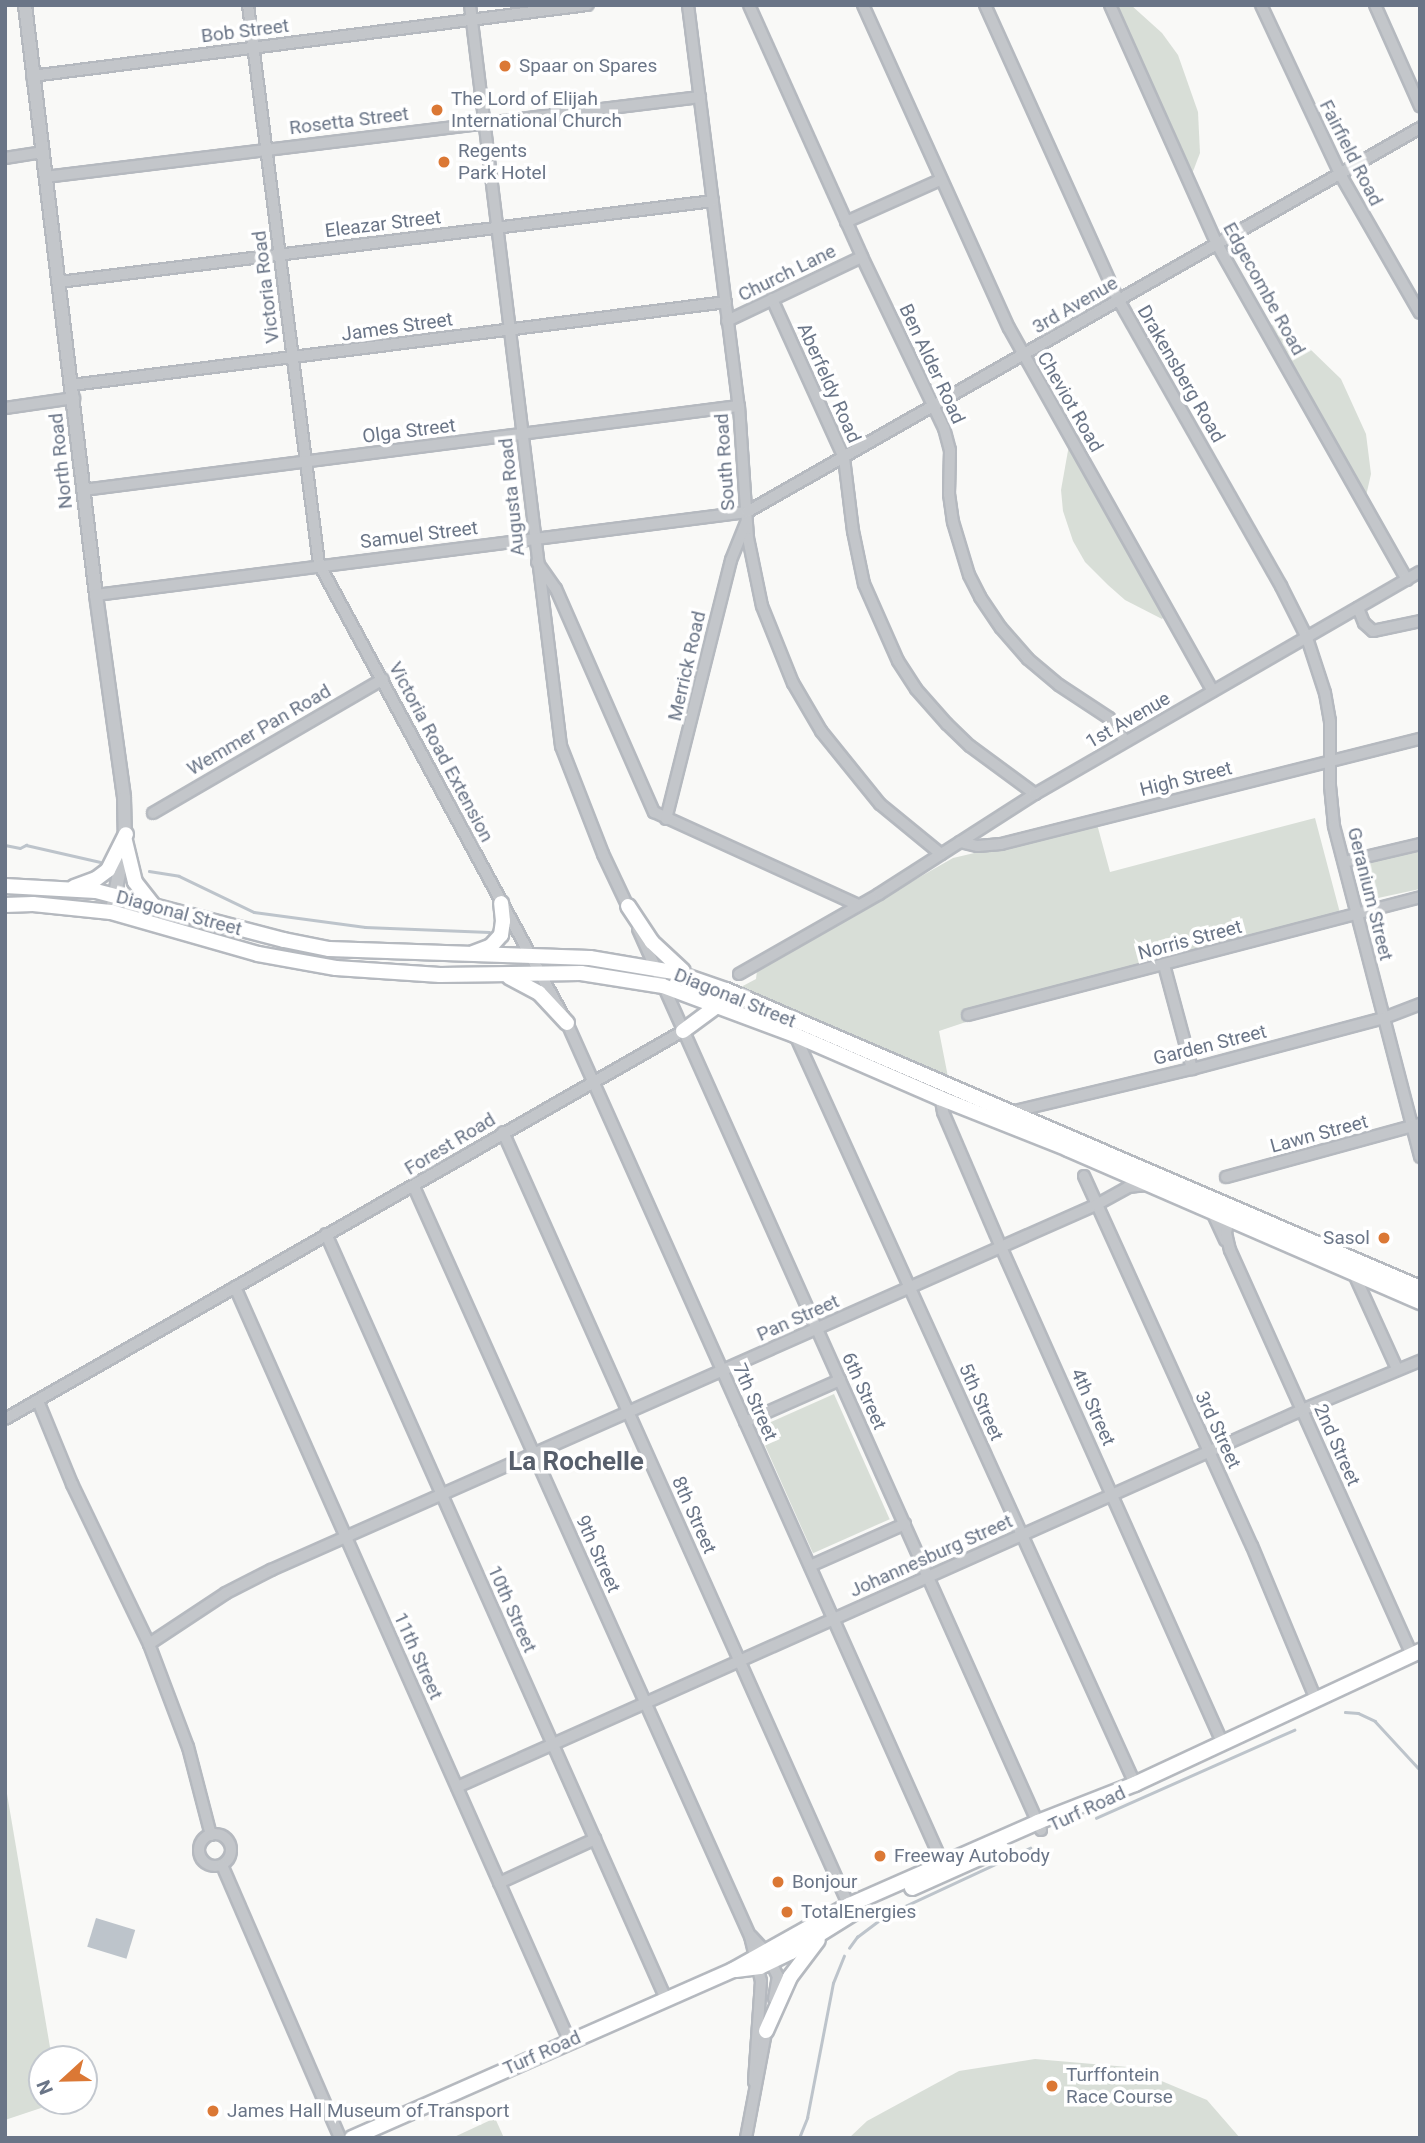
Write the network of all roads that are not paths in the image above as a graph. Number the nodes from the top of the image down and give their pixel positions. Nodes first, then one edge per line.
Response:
1 (25, 5) edge
2 (248, 5) edge
3 (470, 5) edge
4 (587, 5) edge
5 (688, 5) edge
6 (749, 5) edge
7 (863, 5) edge
8 (985, 5) edge
9 (1110, 5) edge
10 (1261, 5) edge
11 (1375, 5) edge
12 (472, 19) junction
13 (255, 48) junction
14 (32, 76) junction
15 (700, 97) junction
16 (1420, 106) edge
17 (484, 122) junction
18 (1420, 128) edge
19 (267, 149) junction
20 (41, 152) junction
21 (5, 158) edge
22 (1340, 174) junction
23 (45, 177) junction
24 (940, 180) junction
25 (713, 201) junction
26 (846, 222) junction
27 (497, 227) junction
28 (1217, 244) junction
29 (280, 255) junction
30 (862, 257) junction
31 (59, 282) junction
32 (772, 299) junction
33 (1118, 299) junction
34 (726, 302) junction
35 (1420, 313) edge
36 (727, 321) junction
37 (510, 329) junction
38 (1023, 355) junction
39 (292, 358) junction
40 (72, 385) junction
41 (74, 398) junction
42 (932, 405) junction
43 (739, 406) junction
44 (5, 408) edge
45 (522, 435) junction
46 (844, 458) junction
47 (306, 461) junction
48 (83, 490) junction
49 (747, 517) junction
50 (535, 538) junction
51 (536, 561) junction
52 (319, 564) junction
53 (1420, 572) edge
54 (1407, 580) junction
55 (96, 595) junction
56 (1358, 608) junction
57 (1420, 621) edge
58 (1307, 638) junction
59 (383, 679) junction
60 (1213, 691) junction
61 (1420, 739) edge
62 (1125, 741) junction
63 (1331, 763) junction
64 (1035, 794) junction
65 (153, 813) dead end
66 (666, 819) junction
67 (125, 837) junction
68 (960, 842) junction
69 (1420, 844) edge
70 (942, 854) junction
71 (1344, 862) junction
72 (5, 886) edge
73 (69, 888) junction
74 (115, 895) junction
75 (1420, 897) edge
76 (501, 903) junction
77 (5, 905) edge
78 (859, 905) junction
79 (154, 906) junction
80 (628, 906) junction
81 (111, 912) junction
82 (1355, 915) junction
83 (469, 955) junction
84 (531, 957) junction
85 (1164, 965) junction
86 (654, 967) junction
87 (500, 974) junction
88 (539, 974) junction
89 (738, 974) dead end
90 (690, 976) junction
91 (663, 986) junction
92 (1420, 1004) edge
93 (718, 1005) junction
94 (968, 1015) dead end
95 (1384, 1017) junction
96 (567, 1023) junction
97 (683, 1031) junction
98 (795, 1035) junction
99 (1192, 1069) junction
100 (593, 1081) junction
101 (941, 1091) junction
102 (1008, 1113) junction
103 (1416, 1126) edge
104 (503, 1132) junction
105 (1420, 1157) edge
106 (1084, 1176) dead end
107 (1226, 1177) dead end
108 (1148, 1185) junction
109 (414, 1187) junction
110 (1096, 1205) junction
111 (1213, 1214) junction
112 (1230, 1214) junction
113 (326, 1234) junction
114 (1001, 1247) junction
115 (1230, 1250) junction
116 (1354, 1274) junction
117 (1415, 1284) edge
118 (235, 1287) junction
119 (910, 1287) junction
120 (1420, 1302) edge
121 (817, 1329) junction
122 (1420, 1361) edge
123 (1397, 1369) junction
124 (722, 1370) junction
125 (840, 1380) junction
126 (37, 1401) junction
127 (1302, 1410) junction
128 (629, 1412) junction
129 (5, 1419) edge
130 (745, 1422) junction
131 (1209, 1451) junction
132 (534, 1454) junction
133 (442, 1494) junction
134 (1113, 1494) junction
135 (905, 1524) junction
136 (1022, 1535) junction
137 (346, 1536) junction
138 (810, 1566) junction
139 (928, 1577) junction
140 (833, 1619) junction
141 (149, 1644) junction
142 (1416, 1653) edge
143 (740, 1660) junction
144 (1316, 1700) junction
145 (646, 1702) junction
146 (1222, 1742) junction
147 (553, 1744) junction
148 (1135, 1784) junction
149 (457, 1787) junction
150 (1040, 1826) junction
151 (211, 1835) junction
152 (595, 1839) junction
153 (222, 1865) junction
154 (945, 1869) junction
155 (499, 1883) junction
156 (851, 1909) junction
157 (821, 1936) junction
158 (763, 1959) junction
159 (666, 1999) junction
160 (766, 2031) junction
161 (569, 2040) junction
162 (754, 2082) junction
163 (340, 2138) edge
164 (352, 2138) edge
165 (746, 2138) edge

1 - 14 street, North Road
2 - 13 street, Victoria Road
3 - 12 street, Augusta Road
4 - 12 street, Bob Street
5 - 15 street, South Road
6 - 26 street, Ben Alder Road
7 - 24 street, Cheviot Road
8 - 33 street, Drakensberg Road
9 - 28 street, Edgecombe Road
10 - 22 street, Fairfield Road
11 - 16 street
12 - 13 street, Bob Street
12 - 17 street, Augusta Road
13 - 14 street, Bob Street
13 - 19 street, Victoria Road
14 - 20 street, North Road
15 - 17 street, Rosetta Street
15 - 25 street, South Road
17 - 19 street, Rosetta Street
17 - 27 street, Augusta Road
18 - 22 street, 3rd Avenue
19 - 23 street, Rosetta Street
19 - 29 street, Victoria Road
20 - 21 street
20 - 23 street, North Road
22 - 28 street, 3rd Avenue
22 - 35 street, Fairfield Road
23 - 31 street, North Road
24 - 26 street
24 - 38 street, Cheviot Road
25 - 27 street, Eleazar Street
25 - 34 street, South Road
26 - 30 street, Ben Alder Road
27 - 29 street, Eleazar Street
27 - 37 street, Augusta Road
28 - 33 street, 3rd Avenue
28 - 54 street, Edgecombe Road
29 - 31 street, Eleazar Street
29 - 39 street, Victoria Road
30 - 32 street, Church Lane
30 - 42 street, Ben Alder Road
31 - 40 street, North Road
32 - 36 street, Church Lane
32 - 46 street, Aberfeldy Road
33 - 38 street, 3rd Avenue
33 - 58 street, Drakensberg Road
34 - 36 street, South Road
34 - 37 street, James Street
36 - 43 street, South Road
37 - 39 street, James Street
37 - 45 street, Augusta Road
38 - 42 street, 3rd Avenue
38 - 60 street, Cheviot Road
39 - 40 street, James Street
39 - 47 street, Victoria Road
40 - 41 street, North Road
41 - 44 street
41 - 48 street, North Road
42 - 46 street, 3rd Avenue
42 - 62 street, Ben Alder Road
43 - 45 street, Olga Street
43 - 49 street, South Road
45 - 47 street, Olga Street
45 - 50 street, Augusta Road
46 - 49 street, 3rd Avenue
46 - 64 street, Aberfeldy Road
47 - 48 street, Olga Street
47 - 52 street, Victoria Road
48 - 55 street, North Road
49 - 50 street, Samuel Street
49 - 66 street, Merrick Road
49 - 70 street, South Road
50 - 51 street, Augusta Road
50 - 52 street, Samuel Street
51 - 66 street
51 - 80 street, Augusta Road
52 - 55 street, Samuel Street
52 - 59 street, Victoria Road Extension
53 - 54 street, 1st Avenue
54 - 56 street, 1st Avenue
55 - 67 street, North Road
56 - 57 street
56 - 58 street, 1st Avenue
58 - 60 street, 1st Avenue
58 - 63 street, Geranium Street
59 - 65 street, Wemmer Pan Road
59 - 76 street, Victoria Road Extension
60 - 62 street, 1st Avenue
61 - 63 street, High Street
62 - 64 street, 1st Avenue
63 - 68 street, High Street
63 - 71 street, Geranium Street
64 - 68 street, 1st Avenue
66 - 78 street
67 - 73 main road
67 - 74 street, North Road
67 - 79 main road
68 - 70 street, 1st Avenue
69 - 71 street
70 - 78 street, 1st Avenue
71 - 82 street, Geranium Street
72 - 73 main road, Diagonal Street
73 - 74 main road, Diagonal Street
74 - 79 main road, Diagonal Street
74 - 81 street, North Road
75 - 82 street, Norris Street
76 - 83 main road
76 - 84 street, Victoria Road Extension
77 - 81 main road, Diagonal Street
78 - 89 street, 1st Avenue
79 - 83 main road, Diagonal Street
80 - 86 street, Augusta Road
80 - 90 main road
81 - 87 main road, Diagonal Street
82 - 85 street, Norris Street
82 - 95 street, Geranium Street
83 - 84 main road, Diagonal Street
84 - 86 main road, Diagonal Street
84 - 88 street, 7th Street
85 - 94 street, Norris Street
85 - 99 street
86 - 90 main road, Diagonal Street
86 - 91 street, 6th Street
87 - 88 main road, Diagonal Street
87 - 96 main road
88 - 91 main road, Diagonal Street
88 - 96 street, 7th Street
90 - 101 main road, Diagonal Street
91 - 93 main road, Diagonal Street
91 - 97 street, 6th Street
92 - 95 street, Garden Street
93 - 97 main road
93 - 98 main road, Diagonal Street
95 - 99 street, Garden Street
95 - 103 street, Geranium Street
96 - 100 street, 7th Street
97 - 100 street, Forest Road
97 - 121 street, 6th Street
98 - 101 main road, Diagonal Street
98 - 119 street, 5th Street
99 - 102 street, Garden Street
100 - 104 street, Forest Road
100 - 124 street, 7th Street
101 - 102 main road, Diagonal Street
101 - 108 main road, Diagonal Street
101 - 114 street, 4th Street
102 - 112 main road, Diagonal Street
103 - 105 street, Geranium Street
103 - 107 street, Lawn Street
104 - 109 street, Forest Road
104 - 128 street, 8th Street
106 - 110 street, 3rd Street
108 - 110 street, Pan Street
108 - 111 main road, Diagonal Street
109 - 113 street, Forest Road
109 - 132 street, 9th Street
110 - 114 street, Pan Street
110 - 131 street, 3rd Street
111 - 112 main road, Diagonal Street
111 - 115 street, 2nd Street
112 - 115 street, 2nd Street
112 - 116 main road, Diagonal Street
112 - 117 main road, Diagonal Street
113 - 118 street, Forest Road
113 - 133 street, 10th Street
114 - 119 street, Pan Street
114 - 134 street, 4th Street
115 - 127 street, 2nd Street
116 - 120 main road, Diagonal Street
116 - 123 street
118 - 126 street, Forest Road
118 - 137 street, 11th Street
119 - 121 street, Pan Street
119 - 136 street, 5th Street
121 - 124 street, Pan Street
121 - 125 street, 6th Street
122 - 123 street, Johannesburg Street
123 - 127 street, Johannesburg Street
124 - 128 street, Pan Street
124 - 130 street, 7th Street
125 - 130 street
125 - 135 street, 6th Street
126 - 129 street, Forest Road
126 - 141 street
127 - 131 street, Johannesburg Street
127 - 142 street, 2nd Street
128 - 132 street, Pan Street
128 - 143 street, 8th Street
130 - 138 street, 7th Street
131 - 134 street, Johannesburg Street
131 - 144 street, 3rd Street
132 - 133 street, Pan Street
132 - 145 street, 9th Street
133 - 137 street, Pan Street
133 - 147 street, 10th Street
134 - 136 street, Johannesburg Street
134 - 146 street, 4th Street
135 - 138 street
135 - 139 street, 6th Street
136 - 139 street, Johannesburg Street
136 - 148 street, 5th Street
137 - 141 street, Pan Street
137 - 149 street, 11th Street
138 - 140 street, 7th Street
139 - 140 street, Johannesburg Street
139 - 150 street, 6th Street
140 - 143 street, Johannesburg Street
140 - 154 street, 7th Street
141 - 151 street
142 - 144 main road, Turf Road
143 - 145 street, Johannesburg Street
143 - 156 street, 8th Street
144 - 146 main road, Turf Road
145 - 147 street, Johannesburg Street
145 - 158 street, 9th Street
146 - 148 main road, Turf Road
147 - 149 street, Johannesburg Street
147 - 152 street, 10th Street
148 - 150 main road, Turf Road
149 - 155 street, 11th Street
150 - 154 main road, Turf Road
151 - 153 street
151 - 153 street
152 - 155 street
152 - 159 street, 10th Street
153 - 163 street
154 - 156 main road, Turf Road
155 - 161 street, 11th Street
156 - 157 main road, Turf Road
156 - 158 main road, Turf Road
157 - 158 main road, Turf Road
157 - 160 main road
158 - 159 main road, Turf Road
158 - 160 street
158 - 162 street
159 - 161 main road, Turf Road
160 - 162 street
161 - 164 main road, Turf Road
162 - 165 street

